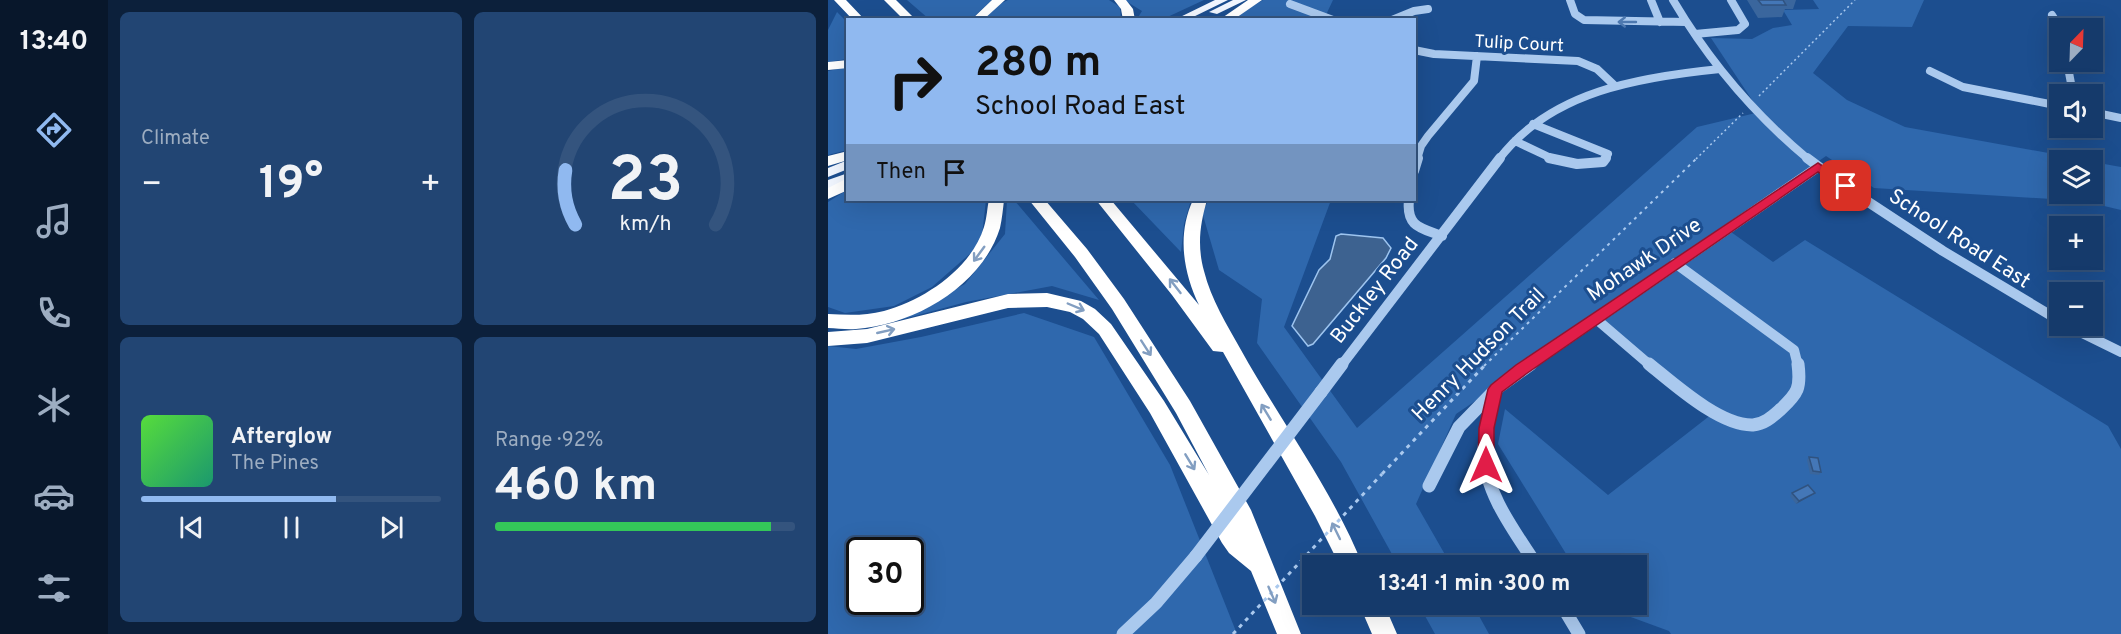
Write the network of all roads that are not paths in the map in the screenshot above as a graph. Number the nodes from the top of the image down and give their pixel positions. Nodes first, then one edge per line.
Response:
1 (840, 0) edge
2 (890, 0) edge
3 (999, 0) edge
4 (1120, 0) edge
5 (1222, 0) edge
6 (1241, 0) edge
7 (1256, 0) edge
8 (1570, 0) edge
9 (1651, 0) edge
10 (1673, 0) edge
11 (1731, 0) edge
12 (1290, 4) dead end
13 (1428, 9) dead end
14 (2052, 15) dead end
15 (858, 18) edge
16 (909, 18) edge
17 (978, 18) edge
18 (1129, 18) edge
19 (1182, 18) edge
20 (1202, 18) edge
21 (1227, 18) edge
22 (1328, 18) edge
23 (1396, 18) edge
24 (2054, 18) edge
25 (1660, 22) junction
26 (1686, 22) junction
27 (1695, 34) junction
28 (1416, 50) edge
29 (1477, 56) junction
30 (846, 64) edge
31 (828, 66) edge
32 (1720, 69) junction
33 (1930, 70) dead end
34 (1614, 85) junction
35 (2049, 104) edge
36 (2103, 114) edge
37 (2121, 118) edge
38 (1533, 124) junction
39 (1515, 141) junction
40 (846, 156) edge
41 (828, 161) edge
42 (1416, 164) edge
43 (846, 165) edge
44 (1818, 167) junction
45 (828, 173) edge
46 (846, 178) edge
47 (846, 184) edge
48 (828, 185) edge
49 (828, 194) edge
50 (996, 201) edge
51 (1038, 201) edge
52 (1104, 201) edge
53 (1200, 201) edge
54 (1408, 201) edge
55 (1442, 236) junction
56 (1675, 263) junction
57 (2049, 315) edge
58 (1595, 318) junction
59 (828, 321) edge
60 (2088, 336) edge
61 (828, 339) edge
62 (2121, 352) edge
63 (1248, 383) junction
64 (1496, 389) junction
65 (1429, 486) dead end
66 (1348, 555) edge
67 (1531, 555) edge
68 (1259, 563) junction
69 (1376, 615) edge
70 (1568, 615) edge
71 (1123, 634) edge
72 (1289, 634) edge
73 (1385, 634) edge
74 (1579, 634) edge

1 - 15 highway
2 - 16 highway
3 - 17 highway
4 - 18 highway
5 - 19 main road
6 - 20 main road
7 - 21 highway
25 -> 8 street
9 - 25 street
10 - 26 street, School Road East
11 - 27 street
12 - 22 street
13 - 23 street
14 - 24 street
25 - 26 street
26 - 27 street, School Road East
27 - 32 street, School Road East
28 - 29 street, Tulip Court
29 - 34 street, Tulip Court
29 - 42 street
30 - 31 highway
32 - 34 street, Buckley Road
32 - 44 street, School Road East
33 - 35 street
34 - 38 street, Buckley Road
36 - 37 street
38 - 39 street, Buckley Road
38 - 39 street
39 - 55 street, Buckley Road
40 - 41 highway
43 - 45 main road
44 - 56 street, Mohawk Drive
44 - 57 street, School Road East
46 - 48 main road
47 - 49 highway
50 -> 59 highway
51 -> 68 highway
63 -> 52 highway
53 - 63 highway
54 - 55 street
55 - 71 street, Buckley Road, bridge
56 - 58 street, Mohawk Drive
56 - 58 street
58 - 64 street, Mohawk Drive
60 - 62 street
61 -> 68 highway
66 -> 63 highway
64 - 65 street, Mohawk Drive
64 - 67 street
68 -> 72 highway
69 - 73 highway
70 - 74 street

